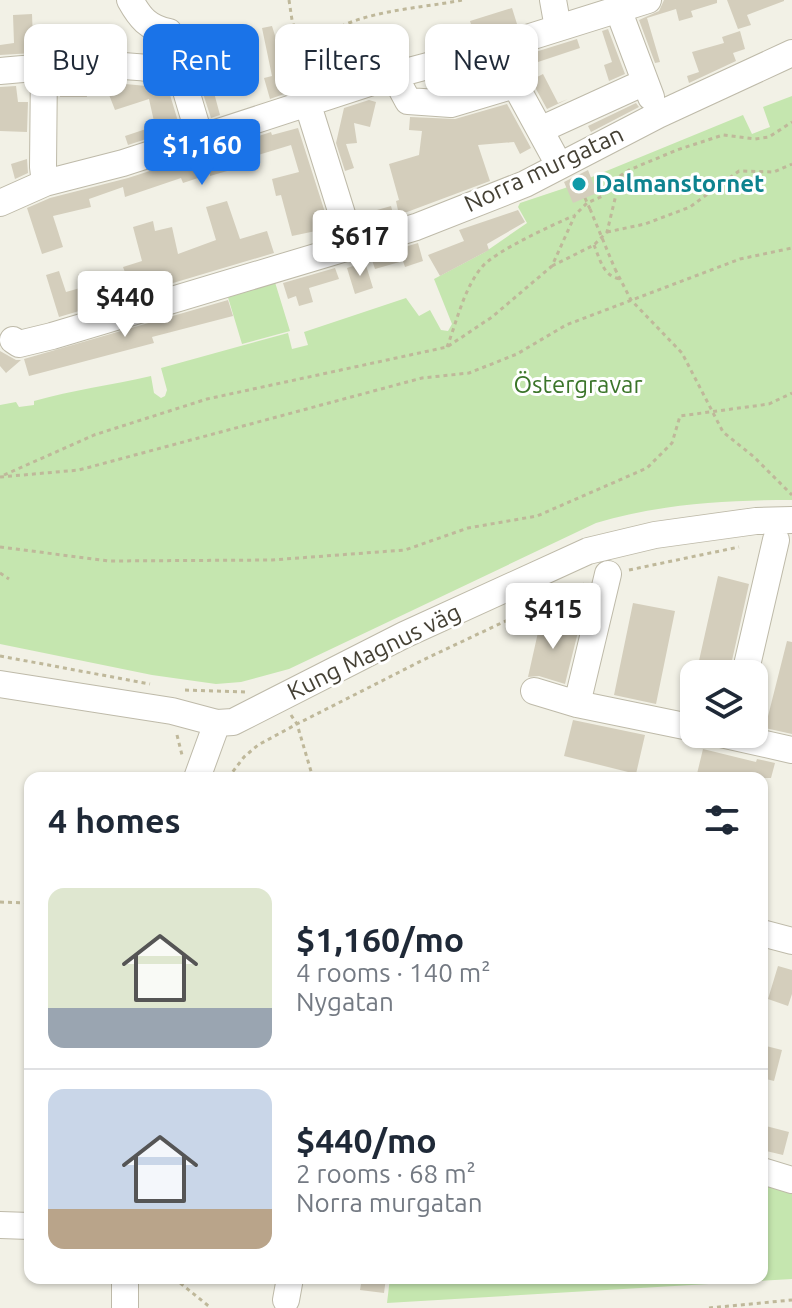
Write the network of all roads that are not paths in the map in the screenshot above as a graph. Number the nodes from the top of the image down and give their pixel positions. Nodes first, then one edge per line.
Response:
1 (130, 0) edge
2 (553, 0) edge
3 (648, 0) edge
4 (618, 9) junction
5 (146, 24) edge
6 (558, 28) junction
7 (538, 34) edge
8 (792, 53) edge
9 (127, 68) edge
10 (24, 69) edge
11 (0, 71) edge
12 (645, 82) junction
13 (44, 96) edge
14 (334, 96) edge
15 (405, 96) edge
16 (478, 96) edge
17 (522, 96) edge
18 (308, 105) junction
19 (658, 115) junction
20 (542, 129) junction
21 (200, 138) junction
22 (559, 165) junction
23 (45, 183) junction
24 (0, 203) edge
25 (352, 246) junction
26 (13, 340) dead end
27 (784, 530) edge
28 (608, 574) road end
29 (749, 660) edge
30 (0, 684) edge
31 (534, 691) dead end
32 (577, 704) junction
33 (217, 723) junction
34 (680, 725) edge
35 (768, 744) edge
36 (792, 750) edge
37 (199, 772) edge
38 (768, 935) edge
39 (792, 941) edge
40 (768, 1173) edge
41 (792, 1180) edge
42 (0, 1225) edge
43 (24, 1226) edge
44 (125, 1284) edge
45 (125, 1308) edge

1 - 5 street
2 - 6 street
3 - 4 street
4 - 6 street
4 - 12 street
6 - 7 street
8 - 19 street, Norra murgatan
9 - 21 street
10 - 11 street
12 - 19 street
12 - 20 street
13 - 23 street
14 - 18 street
15 - 16 street
17 - 20 street
18 - 21 street
18 - 25 street
19 - 22 street, Norra murgatan
20 - 22 street
21 - 23 street
22 - 25 street, Norra murgatan
23 - 24 street
25 - 26 street, Norra murgatan
27 - 29 street
27 - 33 street, Kung Magnus väg
28 - 32 street
30 - 33 street, Kung Magnus väg
31 - 32 street
32 - 34 street
33 - 37 street
35 - 36 street
38 - 39 street
40 - 41 street
42 - 43 street
44 - 45 street

